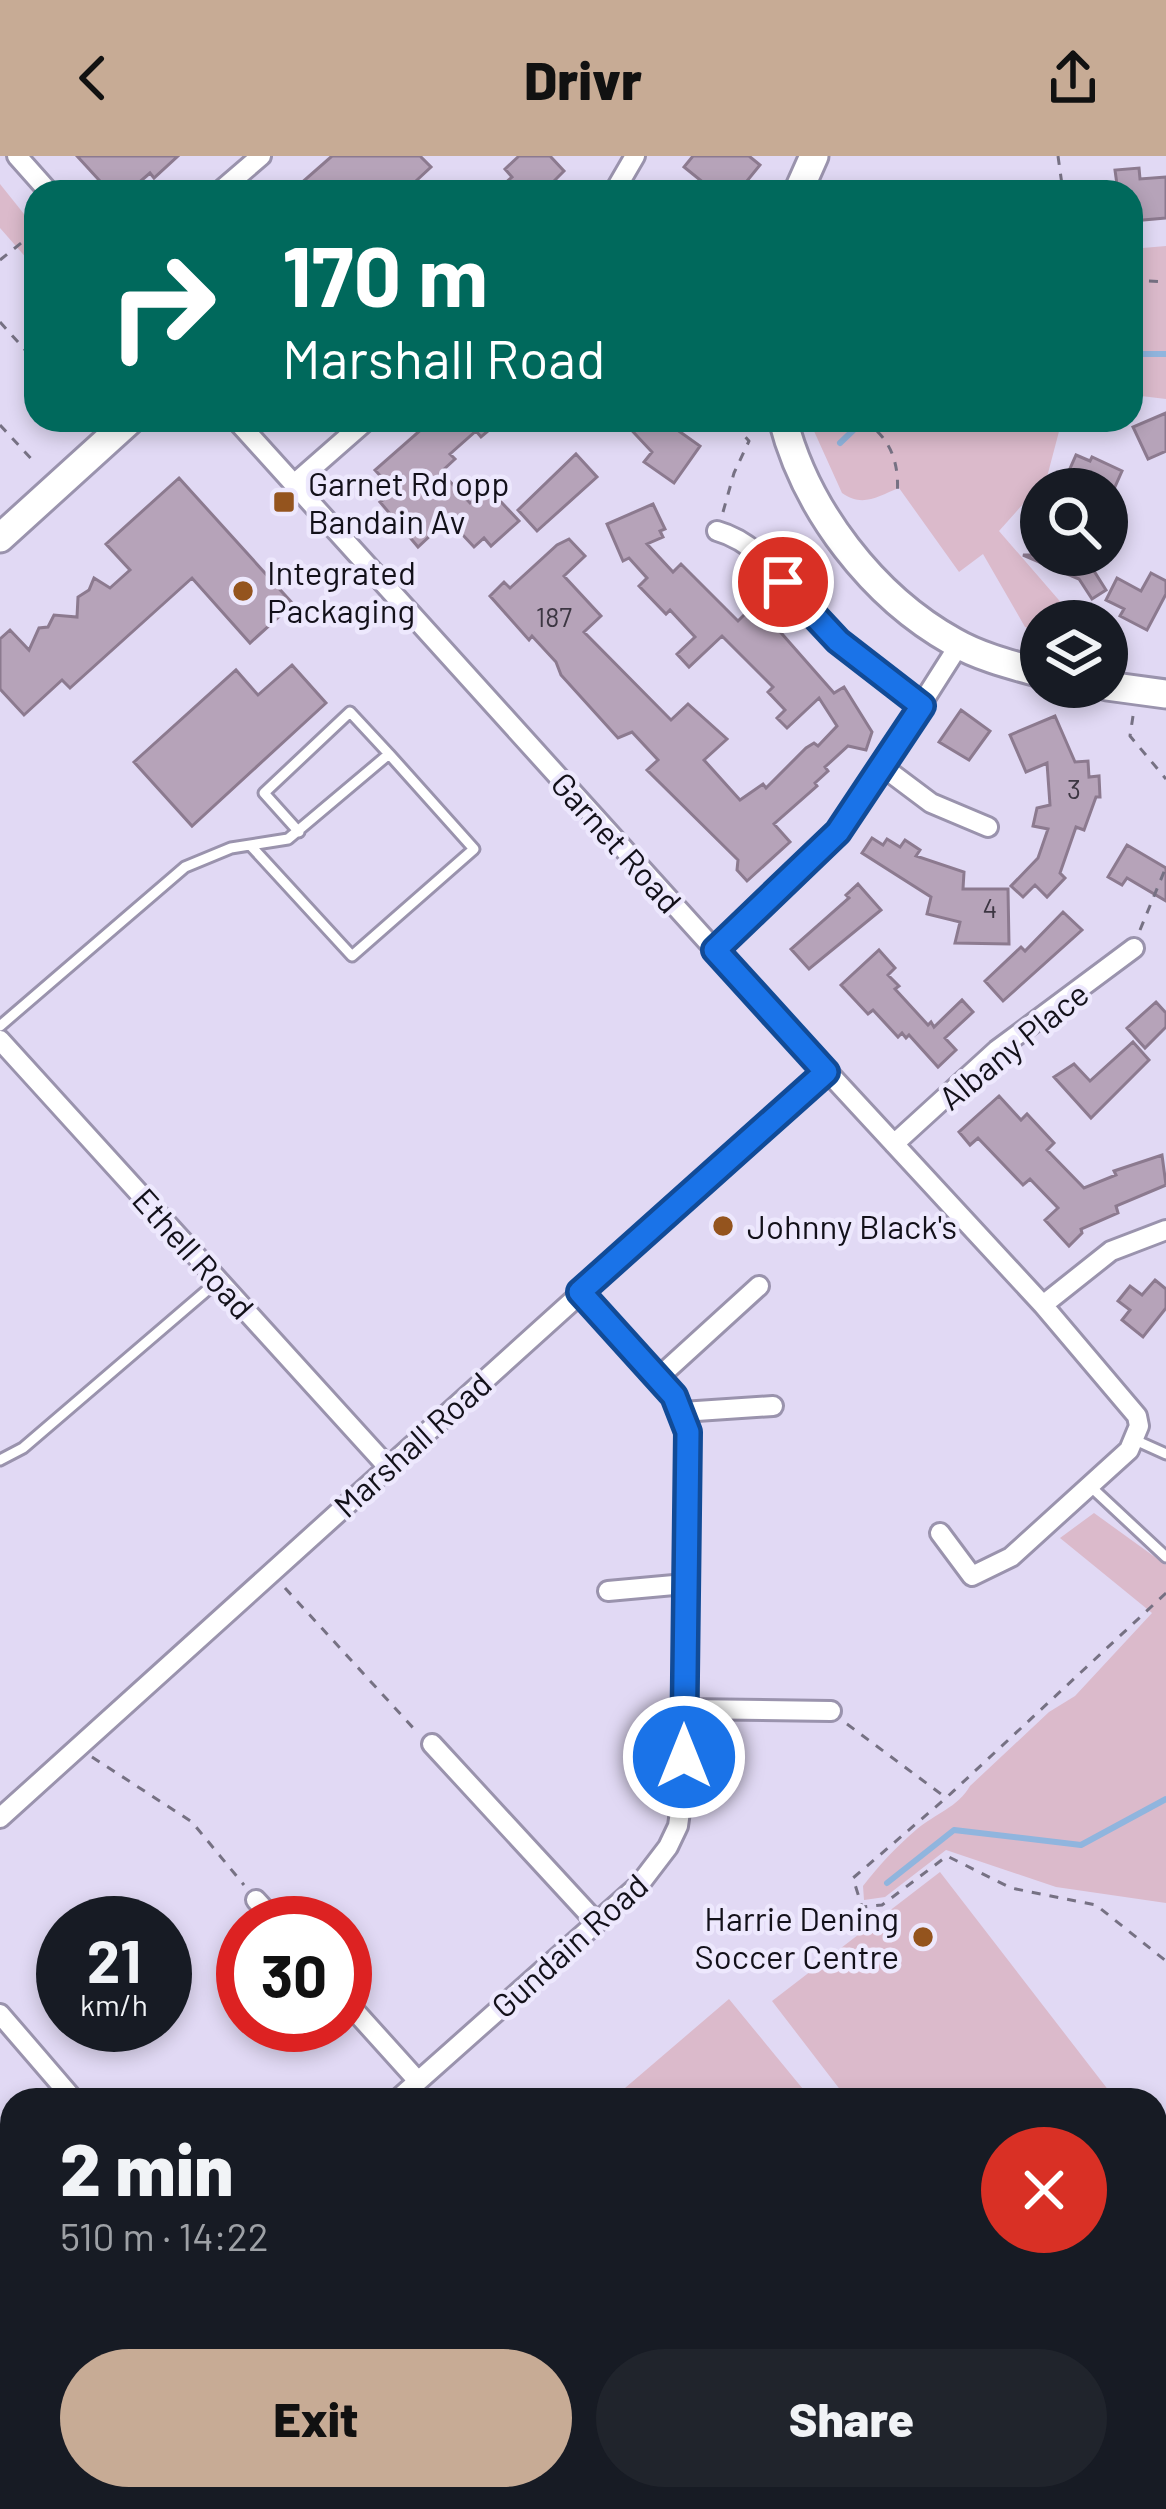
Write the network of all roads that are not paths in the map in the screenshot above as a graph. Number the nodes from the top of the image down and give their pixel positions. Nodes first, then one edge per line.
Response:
1 (17, 156) edge
2 (261, 156) edge
3 (38, 180) edge
4 (233, 180) edge
5 (117, 432) edge
6 (247, 432) edge
7 (353, 432) edge
8 (788, 432) edge
9 (294, 484) junction
10 (717, 531) road end
11 (0, 538) edge
12 (959, 645) junction
13 (1020, 666) edge
14 (1128, 690) edge
15 (1166, 694) edge
16 (922, 706) junction
17 (389, 754) junction
18 (883, 766) junction
19 (988, 827) dead end
20 (299, 832) junction
21 (251, 846) junction
22 (1134, 948) road end
23 (715, 950) junction
24 (0, 1026) edge
25 (0, 1040) edge
26 (826, 1072) junction
27 (894, 1144) junction
28 (1166, 1230) edge
29 (219, 1280) junction
30 (758, 1286) dead end
31 (580, 1292) junction
32 (1043, 1305) junction
33 (658, 1377) junction
34 (773, 1406) dead end
35 (682, 1412) junction
36 (1137, 1433) junction
37 (1166, 1454) edge
38 (0, 1460) edge
39 (387, 1466) junction
40 (1090, 1486) junction
41 (940, 1533) dead end
42 (1166, 1557) edge
43 (685, 1584) junction
44 (608, 1591) dead end
45 (684, 1709) junction
46 (831, 1712) road end
47 (432, 1744) road end
48 (0, 1818) edge
49 (596, 1922) junction
50 (0, 2014) edge
51 (372, 2030) edge
52 (418, 2081) junction
53 (64, 2088) edge
54 (410, 2088) edge

1 - 3 street
2 - 4 street
5 - 11 main road
6 - 9 street, Garnet Road
7 - 9 street
8 - 12 main road
9 - 23 street, Garnet Road
10 - 16 street
12 - 13 main road
12 - 16 street
14 - 15 main road
16 - 18 street
17 - 20 lane
17 - 20 lane
17 - 21 lane
18 - 19 street
18 - 23 street
20 - 21 lane
21 - 24 lane
22 - 27 street, Albany Place
23 - 26 street, Garnet Road
25 - 29 street, Ethell Road
26 - 27 street, Garnet Road
26 - 31 street, Marshall Road
27 - 32 street, Garnet Road
28 - 32 street
29 - 38 lane
29 - 39 street, Ethell Road
30 - 33 street
31 - 33 street, Gundain Road
31 - 39 street, Marshall Road
32 - 36 street, Garnet Road
33 - 35 street, Gundain Road
34 - 35 street
35 - 43 street, Gundain Road
36 - 37 lane
36 - 40 street
39 - 48 street, Marshall Road
40 - 41 street
40 - 42 lane
43 - 44 street
43 - 45 street, Gundain Road
45 - 46 street
45 - 49 street, Gundain Road
47 - 49 street
49 - 52 street, Gundain Road
50 - 53 street
51 - 52 street
52 - 54 street, Gundain Road

